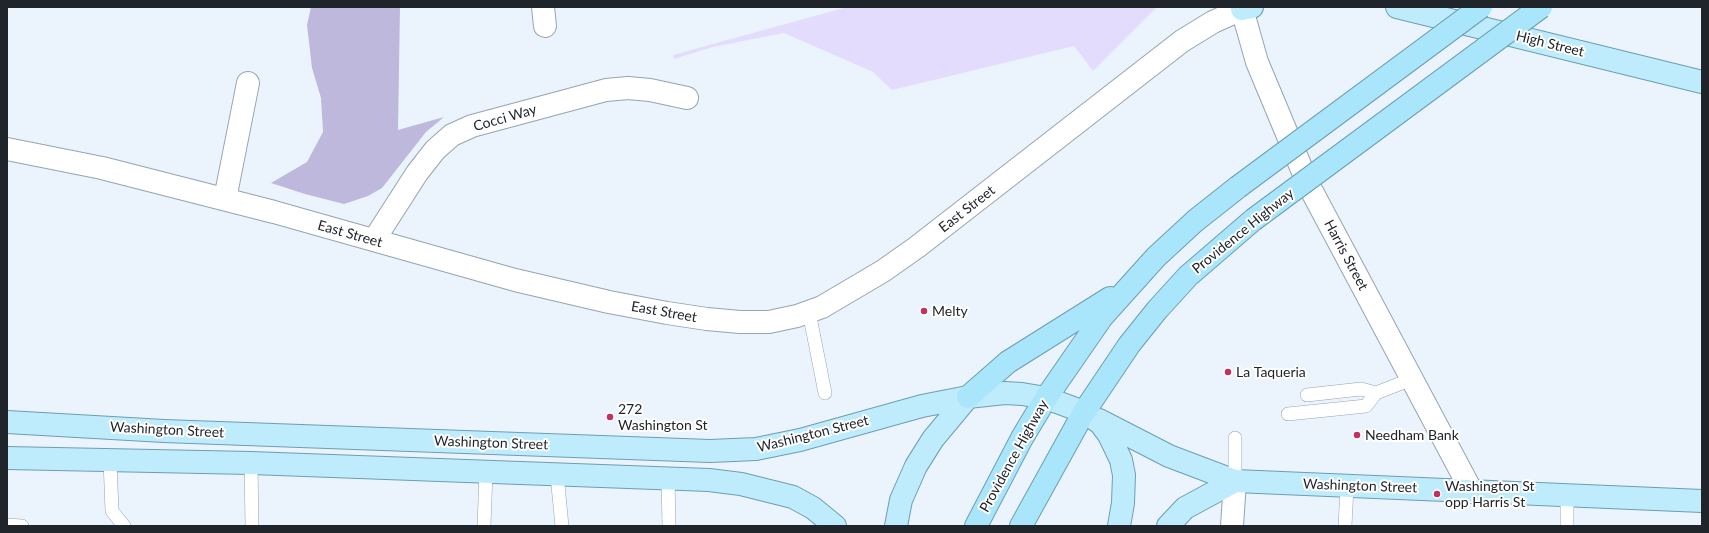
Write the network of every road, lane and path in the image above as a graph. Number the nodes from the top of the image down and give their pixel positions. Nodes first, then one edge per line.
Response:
1 (1244, 7) edge
2 (1397, 7) edge
3 (1481, 7) edge
4 (1541, 7) edge
5 (1702, 82) edge
6 (248, 83) dead end
7 (687, 98) dead end
8 (7, 150) edge
9 (225, 199) junction
10 (374, 240) junction
11 (1127, 288) junction
12 (809, 312) junction
13 (1412, 379) junction
14 (825, 393) dead end
15 (1376, 393) junction
16 (1306, 395) dead end
17 (968, 397) junction
18 (1046, 398) junction
19 (1084, 412) junction
20 (1288, 414) dead end
21 (7, 422) edge
22 (1235, 438) dead end
23 (7, 458) edge
24 (110, 460) junction
25 (251, 463) junction
26 (486, 472) junction
27 (557, 474) junction
28 (668, 478) junction
29 (1235, 481) junction
30 (1347, 487) junction
31 (1472, 492) junction
32 (1567, 496) junction
33 (1702, 501) edge
34 (7, 525) edge
35 (22, 526) edge
36 (124, 526) edge
37 (252, 526) edge
38 (484, 526) edge
39 (562, 526) edge
40 (669, 526) edge
41 (835, 526) edge
42 (896, 526) edge
43 (976, 526) edge
44 (1022, 526) edge
45 (1119, 526) edge
46 (1168, 526) edge
47 (1232, 526) edge
48 (1345, 526) edge
49 (1567, 526) edge

1 - 12 street, East Street
1 - 13 street, Harris Street
2 - 5 main road, High Street
3 - 11 highway, Providence Highway, bridge
4 - 19 highway, Providence Highway, bridge
6 - 9 street
7 - 10 street, Cocci Way
8 - 9 street, East Street
9 - 10 street, East Street
10 - 12 street, East Street
11 - 17 highway
11 - 18 highway, Providence Highway
12 - 14 lane
13 - 15 lane
13 - 31 street, Harris Street
15 - 16 lane
15 - 20 lane
17 - 18 main road, Washington Street
17 - 21 main road, Washington Street
17 - 42 main road
18 - 19 main road, Washington Street
18 - 43 highway, Providence Highway
19 - 29 main road, Washington Street
19 - 44 highway, Providence Highway
19 - 45 main road
22 - 29 lane
23 - 24 main road, Washington Street
24 - 25 main road, Washington Street
24 - 36 lane
25 - 26 main road, Washington Street
25 - 37 lane
26 - 27 main road, Washington Street
26 - 38 lane
27 - 28 main road, Washington Street
27 - 39 lane
28 - 40 lane
28 - 41 main road, Washington Street
29 - 30 main road, Washington Street
29 - 46 main road
29 - 47 street
30 - 31 main road, Washington Street
30 - 48 lane
31 - 32 main road, Washington Street
32 - 33 main road, Washington Street
32 - 49 lane
34 - 35 lane

